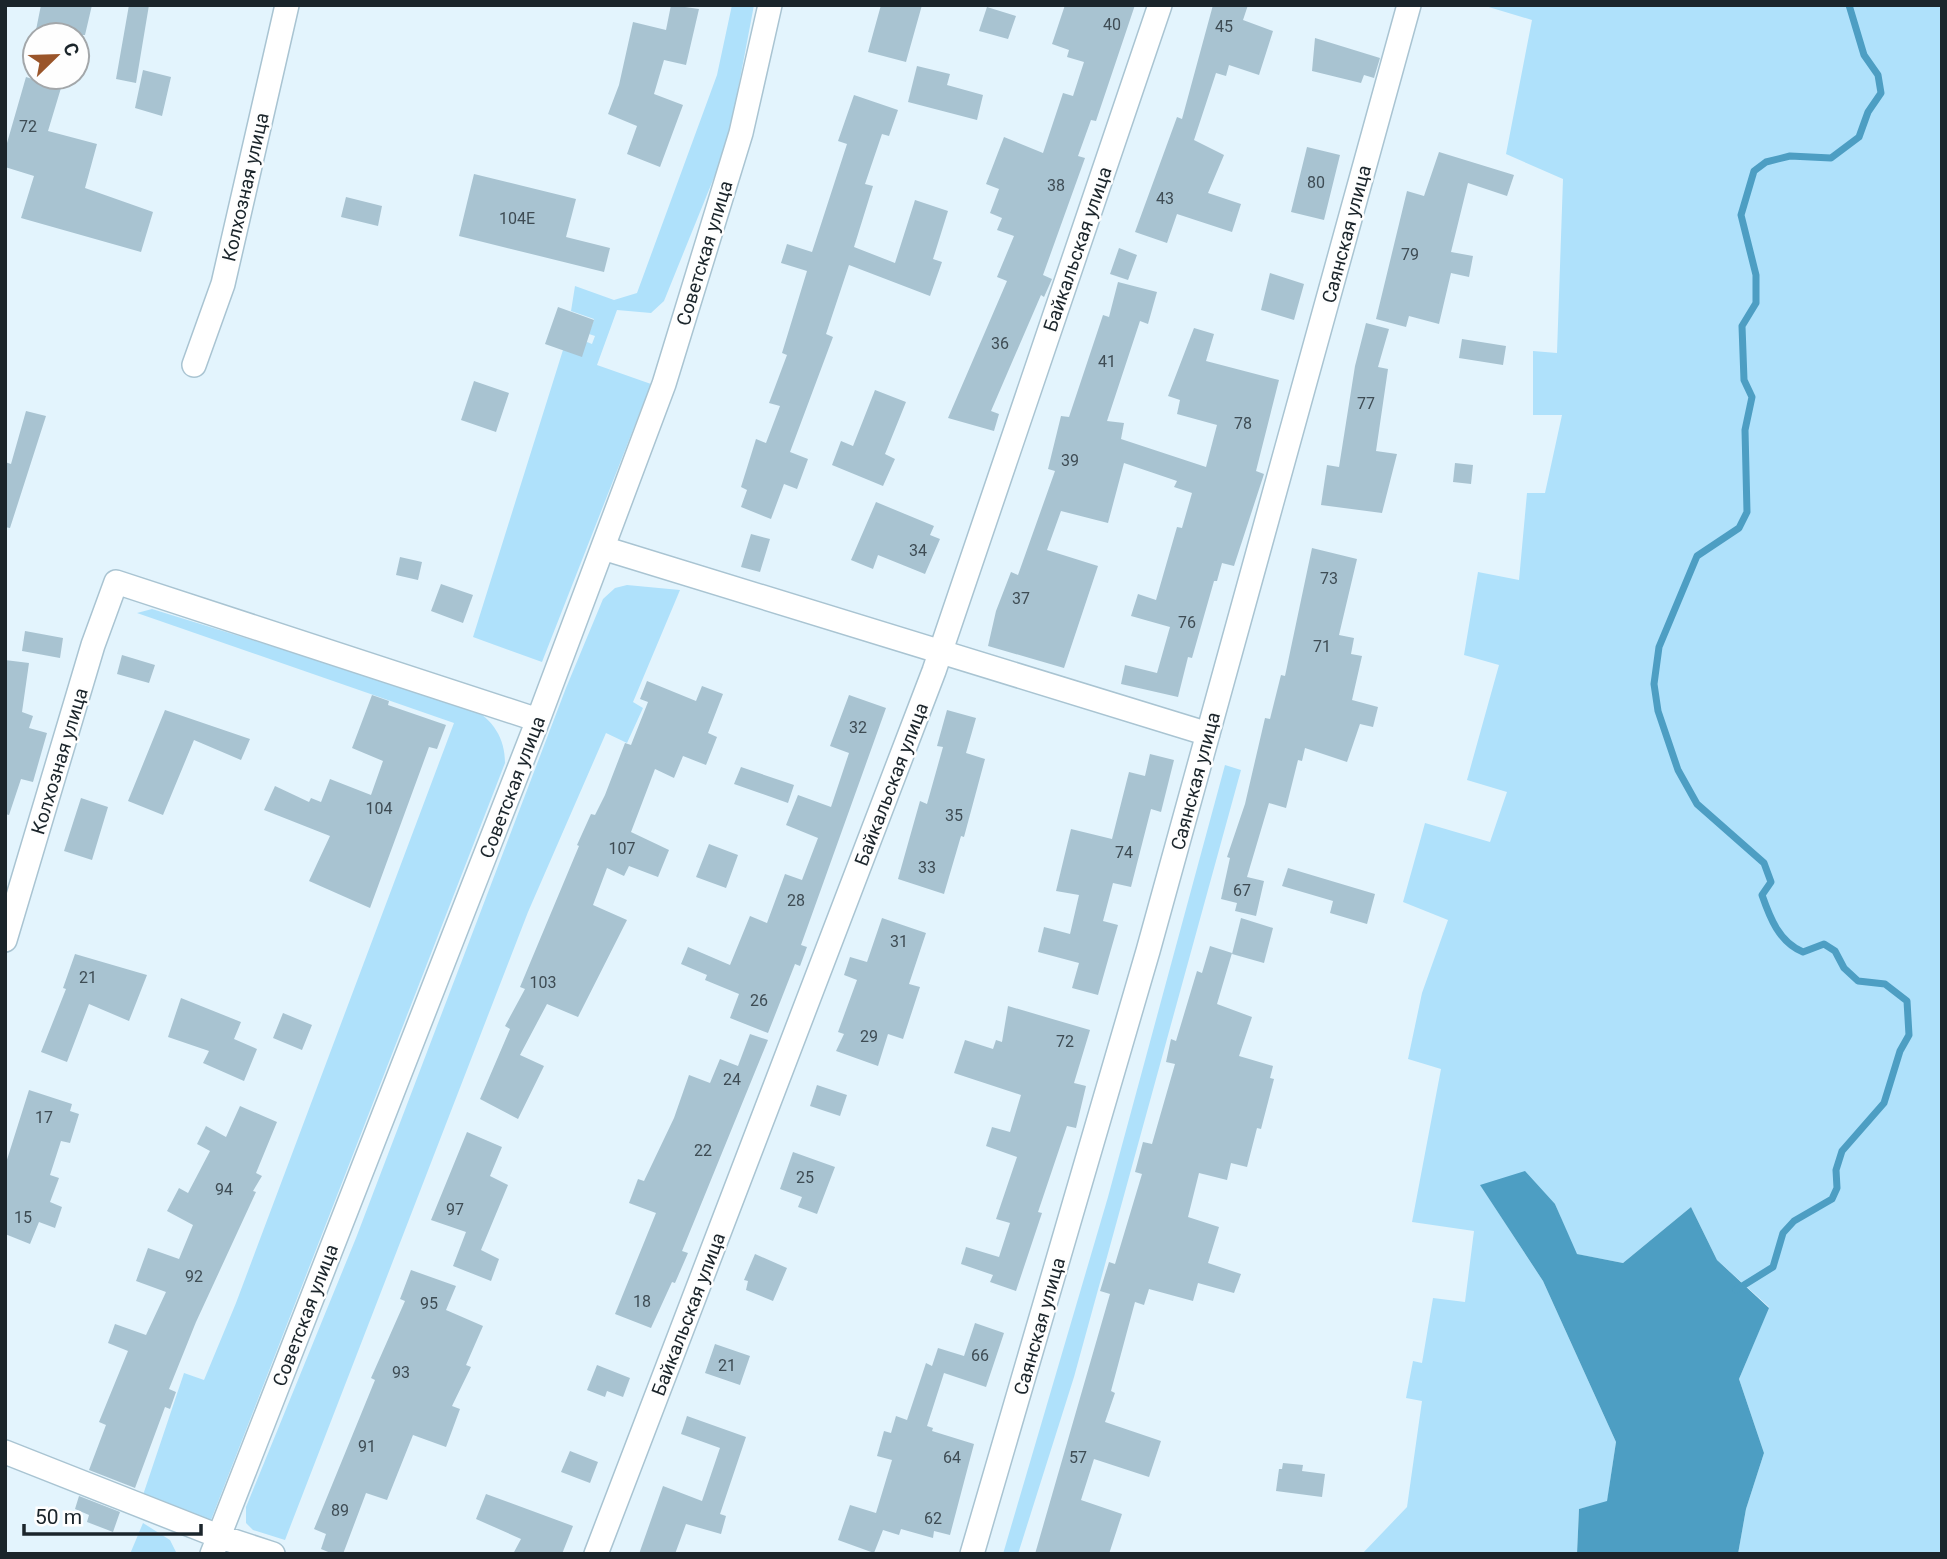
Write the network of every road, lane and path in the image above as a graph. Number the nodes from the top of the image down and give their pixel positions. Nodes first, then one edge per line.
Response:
1 (287, 5) edge
2 (770, 5) edge
3 (1160, 5) edge
4 (1409, 5) edge
5 (194, 365) dead end
6 (603, 548) junction
7 (939, 652) junction
8 (538, 720) junction
9 (1208, 734) junction
10 (5, 940) edge
11 (5, 1452) edge
12 (215, 1545) edge
13 (273, 1554) edge
14 (596, 1554) edge
15 (972, 1554) edge

1 - 5 street, Колхозная улица
2 - 6 street, Советская улица
3 - 7 street, Байкальская улица
4 - 9 street, Саянская улица
6 - 7 street
6 - 8 street, Советская улица
7 - 9 street
7 - 14 street, Байкальская улица
8 - 10 street, Колхозная улица
8 - 12 street, Советская улица
9 - 15 street, Саянская улица
11 - 12 street
12 - 13 street

